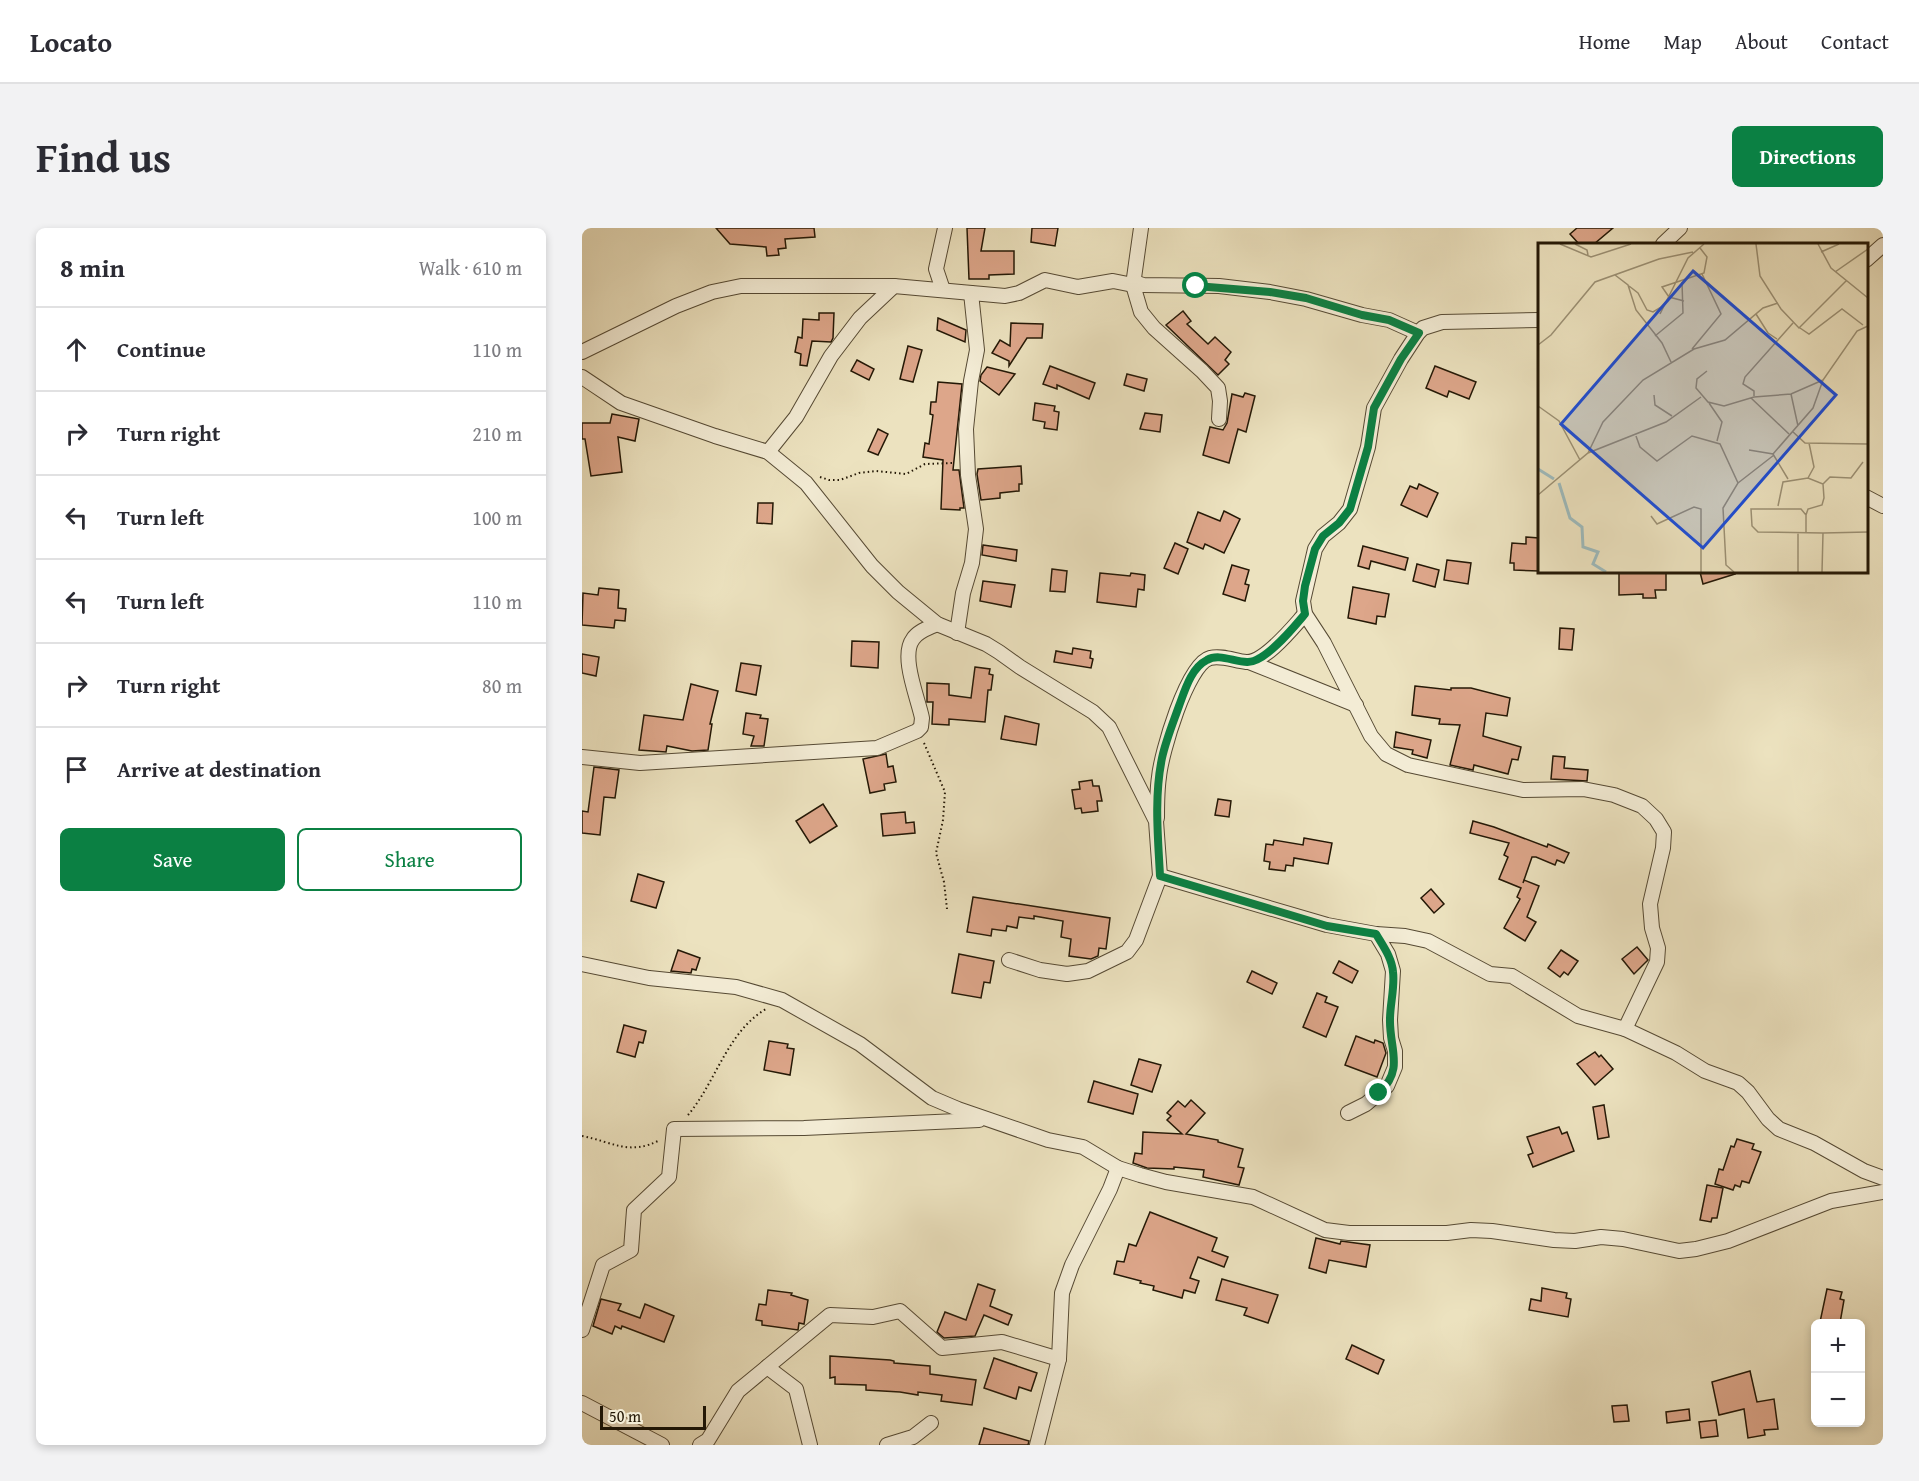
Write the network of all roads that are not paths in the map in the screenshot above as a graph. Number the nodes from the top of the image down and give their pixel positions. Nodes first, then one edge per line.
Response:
1 (945, 228) edge
2 (1142, 228) edge
3 (1680, 228) edge
4 (1664, 243) edge
5 (1883, 245) edge
6 (1868, 258) edge
7 (1134, 283) junction
8 (894, 286) junction
9 (943, 290) junction
10 (971, 293) junction
11 (1538, 320) edge
12 (1419, 333) junction
13 (582, 352) edge
14 (582, 377) edge
15 (1219, 419) dead end
16 (768, 452) junction
17 (1868, 498) edge
18 (1883, 506) edge
19 (1305, 614) junction
20 (937, 624) junction
21 (957, 633) junction
22 (1249, 662) junction
23 (1356, 705) junction
24 (582, 757) edge
25 (1156, 821) junction
26 (1160, 876) junction
27 (1376, 934) junction
28 (1010, 960) dead end
29 (582, 964) edge
30 (1625, 1029) junction
31 (1348, 1113) dead end
32 (988, 1120) junction
33 (1118, 1168) junction
34 (1883, 1178) edge
35 (1883, 1192) edge
36 (582, 1330) edge
37 (1059, 1359) junction
38 (767, 1367) junction
39 (582, 1402) edge
40 (931, 1423) dead end
41 (662, 1445) edge
42 (700, 1445) edge
43 (810, 1445) edge
44 (887, 1445) edge
45 (1037, 1445) edge

1 - 9 street
2 - 7 street
3 - 4 street
5 - 6 street
7 - 10 street
7 - 12 street
7 - 15 street
8 - 9 street
8 - 13 street
8 - 16 street
9 - 10 street
10 - 21 street
11 - 12 street
12 - 19 street
14 - 16 street
16 - 20 street
17 - 18 street
19 - 22 street
19 - 23 street
20 - 21 street
20 - 24 street
21 - 25 street
22 - 23 street
22 - 25 street
23 - 30 street
25 - 26 street
26 - 27 street
26 - 28 street
27 - 30 street
27 - 31 street
29 - 32 street
30 - 34 street
32 - 33 street
32 - 36 street
33 - 35 street
33 - 37 street
37 - 38 street
37 - 45 street
38 - 42 street
38 - 43 street
39 - 41 street
40 - 44 street

